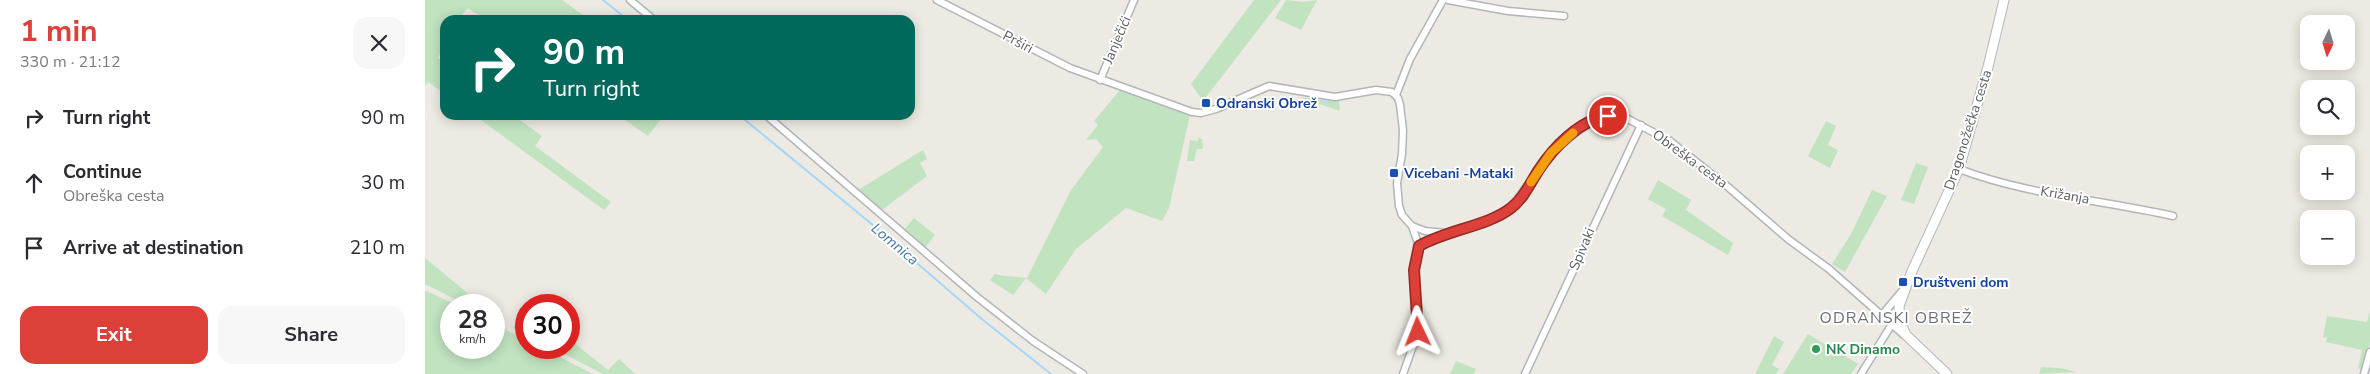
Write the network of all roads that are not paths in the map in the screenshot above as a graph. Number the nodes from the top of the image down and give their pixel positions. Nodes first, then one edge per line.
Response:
1 (630, 0) edge
2 (937, 0) edge
3 (1134, 0) edge
4 (1443, 0) edge
5 (1448, 0) edge
6 (2004, 0) edge
7 (648, 15) edge
8 (1564, 16) dead end
9 (1100, 80) junction
10 (1396, 95) junction
11 (772, 120) edge
12 (1641, 125) junction
13 (1959, 169) junction
14 (2173, 216) dead end
15 (1412, 226) junction
16 (1445, 233) junction
17 (1419, 246) junction
18 (1905, 287) junction
19 (1882, 315) junction
20 (1892, 324) junction
21 (1909, 339) junction
22 (2370, 352) edge
23 (1083, 374) edge
24 (1403, 374) edge
25 (1525, 374) edge
26 (1861, 374) edge
27 (1947, 374) edge
28 (2364, 374) edge

1 - 7 street
2 - 9 street, Prširi
3 - 9 street, Janječići
4 - 10 street
5 - 8 street
6 - 13 main road, Dragonožečka cesta
9 - 10 street
10 - 15 street
11 - 23 street
12 - 16 street, Obreška cesta
12 - 19 street, Obreška cesta
12 - 25 street, Spivaki
13 - 14 street, Križanja
13 - 18 main road, Dragonožečka cesta
15 - 16 street, Obreška cesta
15 - 17 street
16 - 17 street
17 - 24 street
18 - 19 street
18 - 21 main road, Dragonožečka cesta
19 - 20 street, Obreška cesta
20 - 21 street, Obreška cesta
20 - 26 street
21 - 27 main road, Obreška cesta
22 - 28 street

